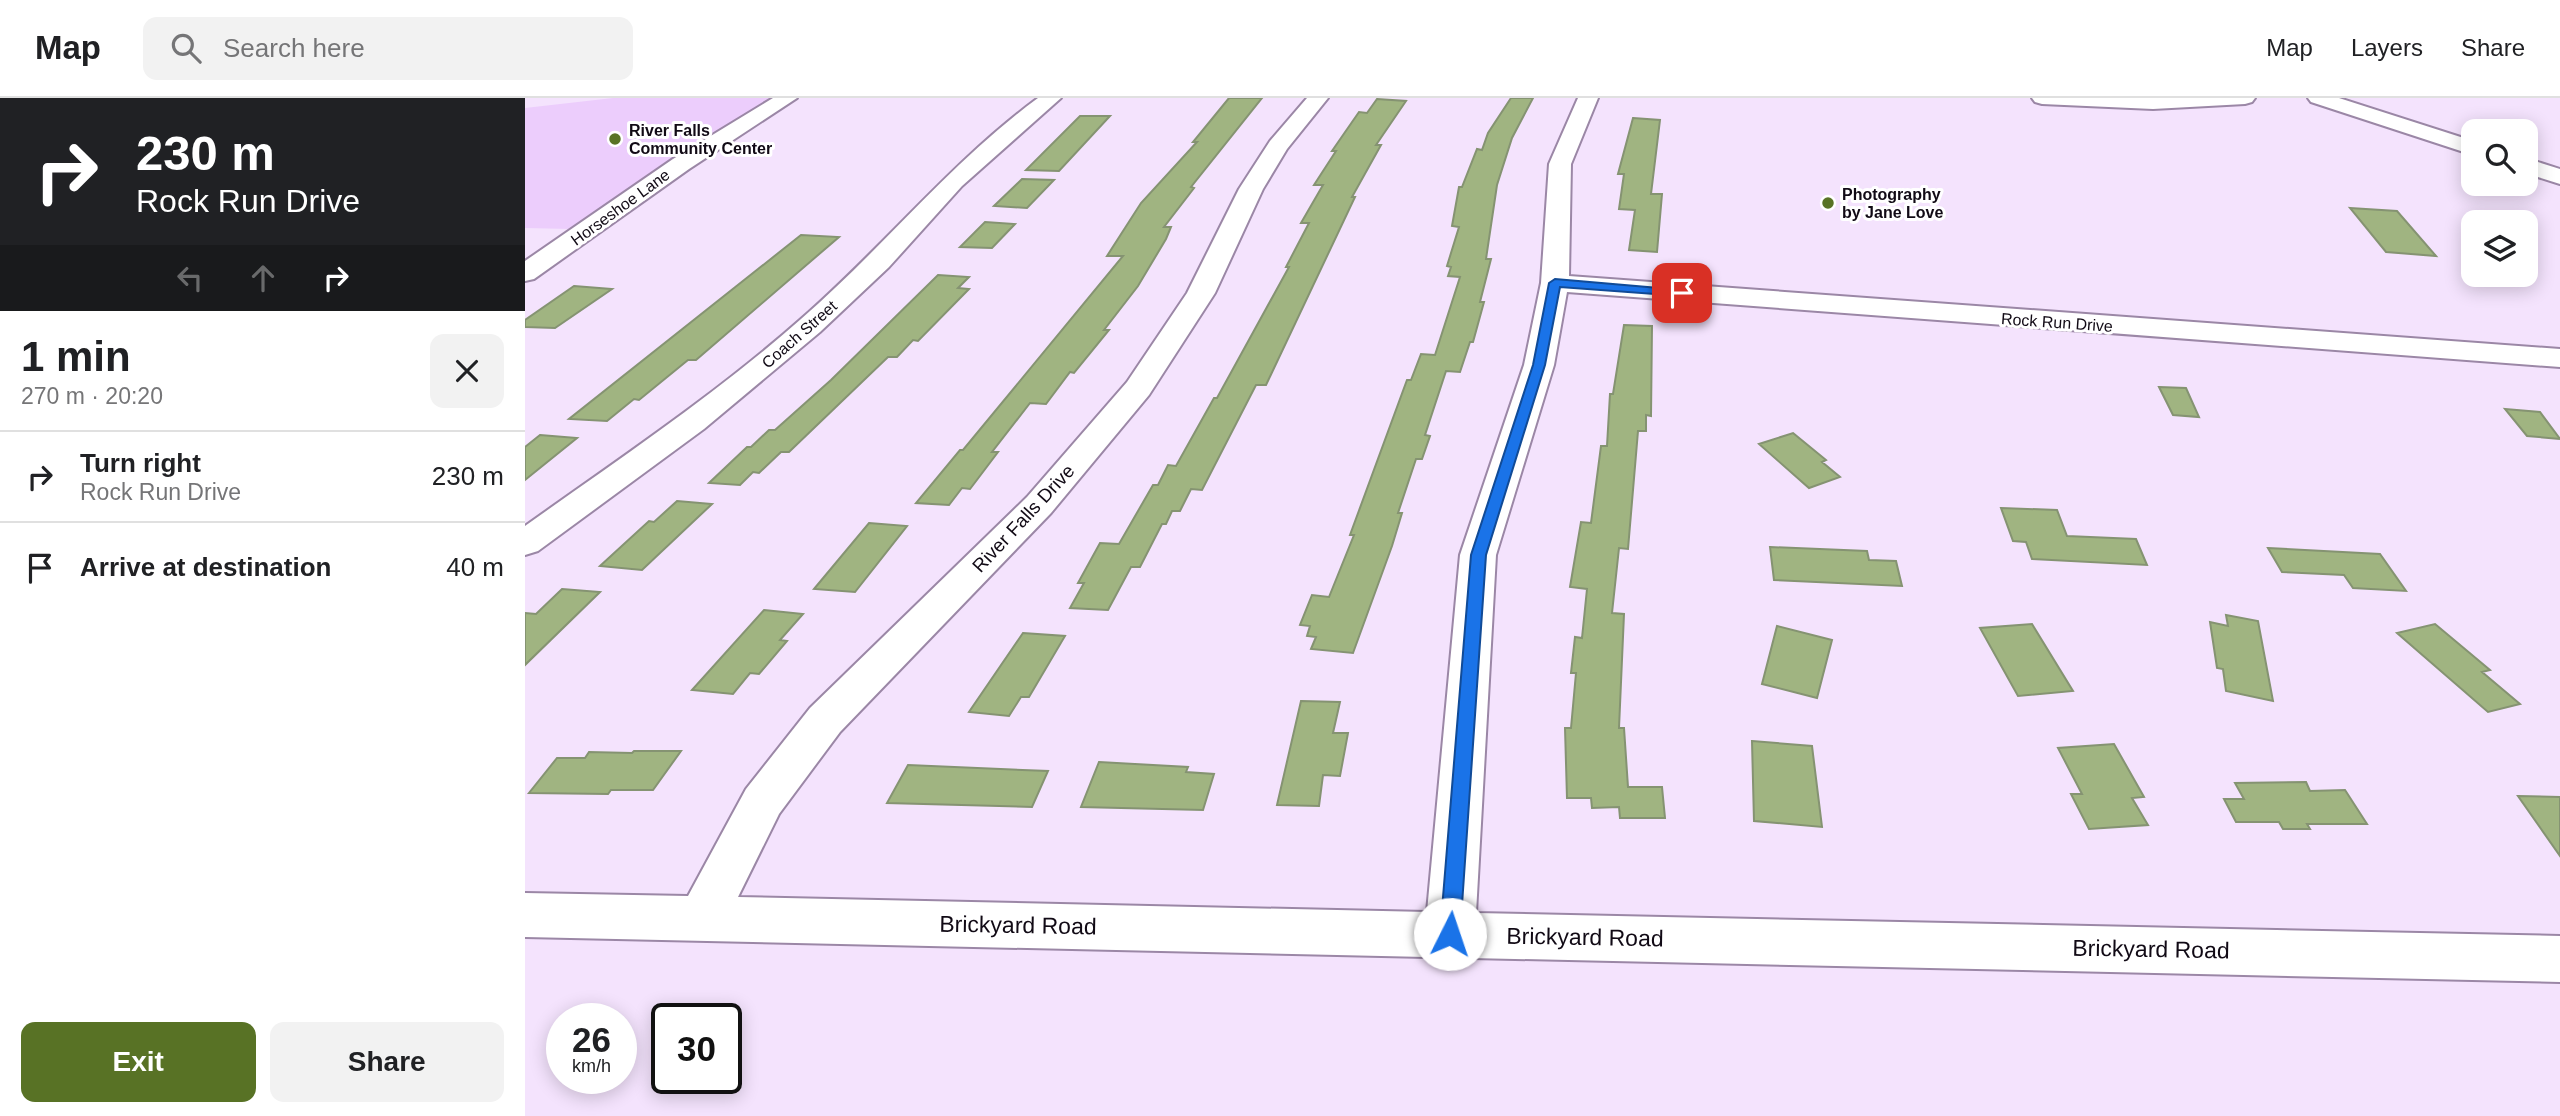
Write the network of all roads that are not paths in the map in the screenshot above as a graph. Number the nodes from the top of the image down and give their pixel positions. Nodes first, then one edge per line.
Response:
1 (787, 98) edge
2 (1051, 98) edge
3 (1318, 98) edge
4 (1588, 98) edge
5 (2042, 98) edge
6 (2245, 98) edge
7 (2318, 98) edge
8 (2461, 144) edge
9 (2538, 169) edge
10 (2560, 177) edge
11 (525, 273) edge
12 (1555, 283) junction
13 (2560, 358) edge
14 (525, 543) edge
15 (525, 915) edge
16 (702, 919) junction
17 (1450, 934) junction
18 (2560, 959) edge

1 - 11 street, Horseshoe Lane
2 - 14 street, Coach Street
3 - 16 street, River Falls Drive
4 - 12 street
5 - 6 street
7 - 8 street
9 - 10 street
12 - 13 street, Rock Run Drive
12 - 17 street
15 - 16 street, Brickyard Road
16 - 17 street, Brickyard Road
17 - 18 street, Brickyard Road

